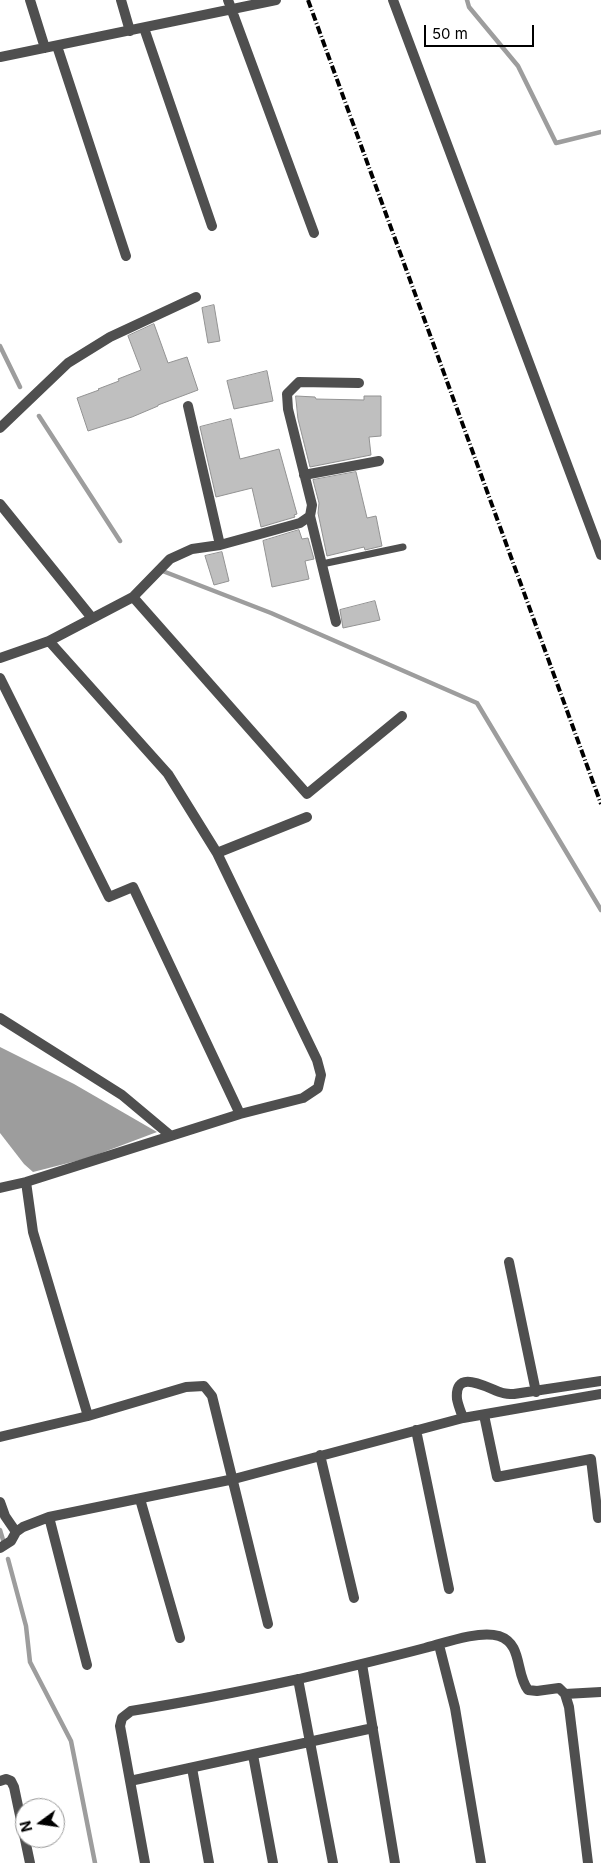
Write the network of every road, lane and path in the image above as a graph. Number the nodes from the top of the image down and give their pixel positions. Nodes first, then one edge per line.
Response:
1 (30, 0) edge
2 (121, 0) edge
3 (276, 0) edge
4 (393, 0) edge
5 (229, 5) edge
6 (144, 28) junction
7 (130, 31) junction
8 (56, 46) junction
9 (45, 48) junction
10 (0, 57) edge
11 (212, 226) dead end
12 (314, 233) dead end
13 (126, 256) dead end
14 (196, 298) dead end
15 (358, 383) dead end
16 (188, 406) dead end
17 (0, 428) edge
18 (379, 462) dead end
19 (304, 475) junction
20 (0, 504) edge
21 (310, 516) junction
22 (220, 545) junction
23 (403, 547) dead end
24 (601, 555) edge
25 (322, 564) junction
26 (133, 597) junction
27 (92, 618) junction
28 (336, 622) dead end
29 (48, 641) junction
30 (0, 658) edge
31 (0, 678) edge
32 (402, 716) dead end
33 (307, 817) dead end
34 (217, 853) junction
35 (0, 1018) edge
36 (240, 1114) junction
37 (171, 1136) junction
38 (26, 1182) junction
39 (0, 1188) edge
40 (509, 1262) dead end
41 (601, 1381) edge
42 (536, 1392) junction
43 (601, 1394) edge
44 (484, 1415) junction
45 (88, 1416) junction
46 (463, 1418) junction
47 (416, 1430) junction
48 (0, 1437) edge
49 (320, 1455) junction
50 (234, 1478) junction
51 (140, 1499) junction
52 (0, 1502) edge
53 (50, 1517) junction
54 (601, 1517) edge
55 (16, 1532) junction
56 (0, 1548) edge
57 (449, 1589) dead end
58 (354, 1598) dead end
59 (268, 1624) dead end
60 (180, 1638) dead end
61 (439, 1645) junction
62 (362, 1664) junction
63 (87, 1665) dead end
64 (298, 1679) junction
65 (601, 1692) edge
66 (565, 1694) junction
67 (373, 1728) junction
68 (309, 1743) junction
69 (253, 1755) junction
70 (192, 1768) junction
71 (0, 1780) edge
72 (130, 1780) junction
73 (30, 1863) edge
74 (144, 1863) edge
75 (209, 1863) edge
76 (272, 1863) edge
77 (333, 1863) edge
78 (395, 1863) edge
79 (481, 1863) edge
80 (588, 1863) edge

1 - 9 street
2 - 7 street
3 - 5 street
4 - 24 street
5 - 6 street
5 - 12 street
6 - 7 street
6 - 11 street
7 - 8 street
8 - 9 street
8 - 13 street
9 - 10 street
14 - 17 street
15 - 19 street
16 - 22 street
18 - 19 street
19 - 21 street
20 - 27 street
21 - 22 street
21 - 25 street
22 - 26 street
23 - 25 lane
25 - 28 street
26 - 27 street
26 - 32 street
27 - 29 street
29 - 30 street
29 - 34 street
31 - 36 street
33 - 34 street
34 - 36 street
35 - 37 street
36 - 37 street
37 - 38 street
38 - 39 street
38 - 45 street
40 - 42 street
41 - 42 street
42 - 46 street
43 - 44 street
44 - 46 street
44 - 54 street
45 - 48 street
45 - 50 street
46 - 47 street
47 - 49 street
47 - 57 street
49 - 50 street
49 - 58 street
50 - 51 street
50 - 59 street
51 - 53 street
51 - 60 street
52 - 55 street
53 - 55 street
53 - 63 street
55 - 56 street
61 - 62 street
61 - 66 street
61 - 79 street
62 - 64 street
62 - 67 street
64 - 68 street
64 - 72 street
65 - 66 street
66 - 80 street
67 - 68 street
67 - 78 street
68 - 69 street
68 - 77 street
69 - 70 street
69 - 76 street
70 - 72 street
70 - 75 street
71 - 73 street
72 - 74 street

